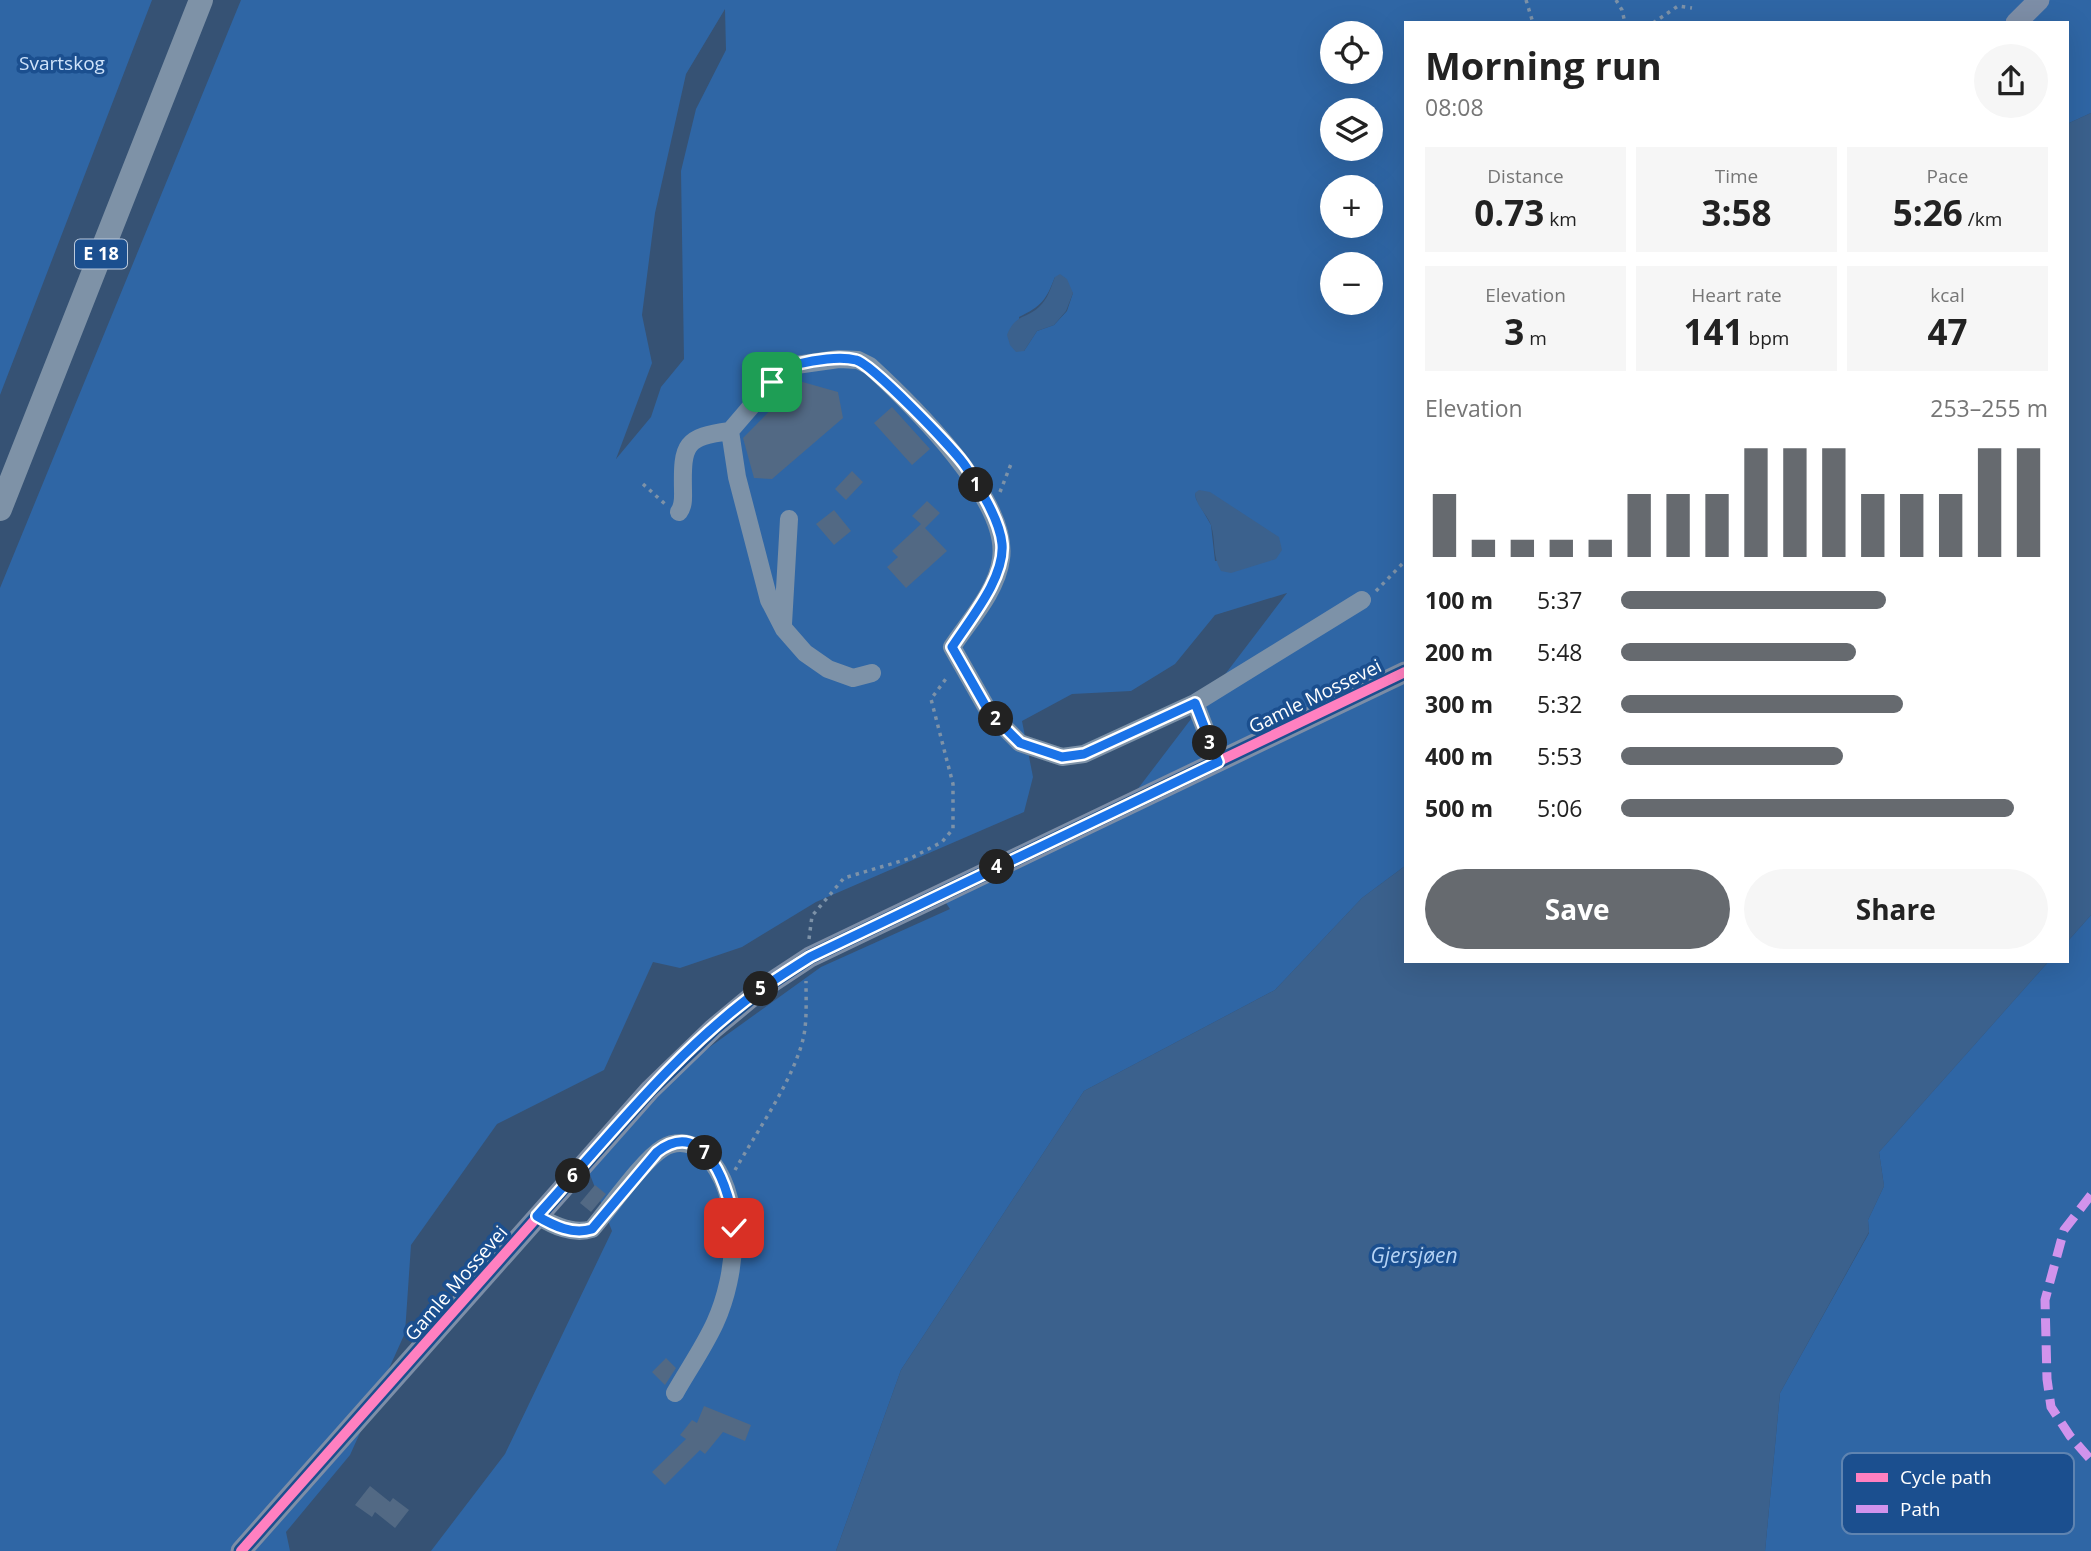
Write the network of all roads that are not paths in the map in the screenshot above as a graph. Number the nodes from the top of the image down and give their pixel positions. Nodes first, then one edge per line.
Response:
1 (185, 0) edge
2 (201, 0) edge
3 (2039, 0) edge
4 (2018, 21) edge
5 (730, 431) junction
6 (0, 468) edge
7 (0, 509) edge
8 (679, 512) road end
9 (789, 519) dead end
10 (1362, 600) road end
11 (783, 629) junction
12 (1404, 672) edge
13 (872, 673) dead end
14 (1195, 703) junction
15 (1218, 762) junction
16 (537, 1216) junction
17 (674, 1393) dead end
18 (242, 1551) edge

1 - 6 highway, E 18
2 - 7 highway, E 18
3 - 4 main road
5 - 8 lane
5 - 11 lane
5 - 14 lane
9 - 11 lane
10 - 14 lane
11 - 13 lane
12 - 15 main road, Gamle Mossevei
14 - 15 lane
15 - 16 main road, Gamle Mossevei
16 - 17 lane
16 - 18 main road, Gamle Mossevei

